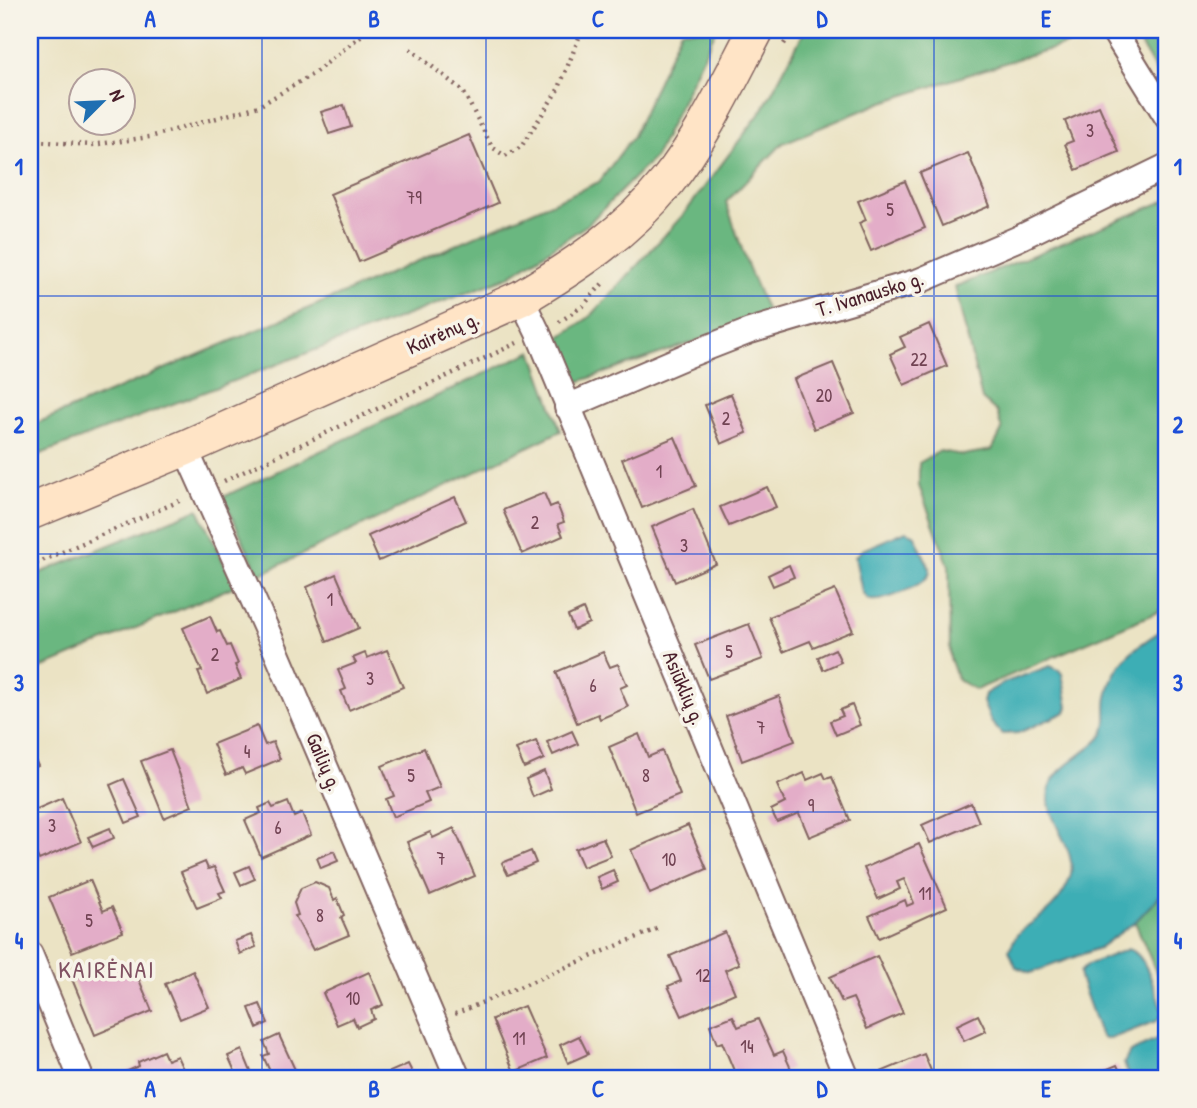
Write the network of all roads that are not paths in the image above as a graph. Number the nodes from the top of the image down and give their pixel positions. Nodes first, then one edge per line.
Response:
1 (756, 30) edge
2 (1114, 30) edge
3 (1167, 117) edge
4 (1167, 166) edge
5 (521, 298) junction
6 (567, 407) junction
7 (185, 448) junction
8 (30, 512) edge
9 (30, 954) edge
10 (81, 1078) edge
11 (458, 1078) edge
12 (847, 1078) edge

1 - 5 main road, Kairėnų g.
2 - 3 street
4 - 6 street, T. Ivanausko g.
5 - 6 street, Asiūklių g.
5 - 7 main road, Kairėnų g.
6 - 12 street, Asiūklių g.
7 - 8 main road, Kairėnų g.
7 - 11 street, Gailių g.
9 - 10 street

